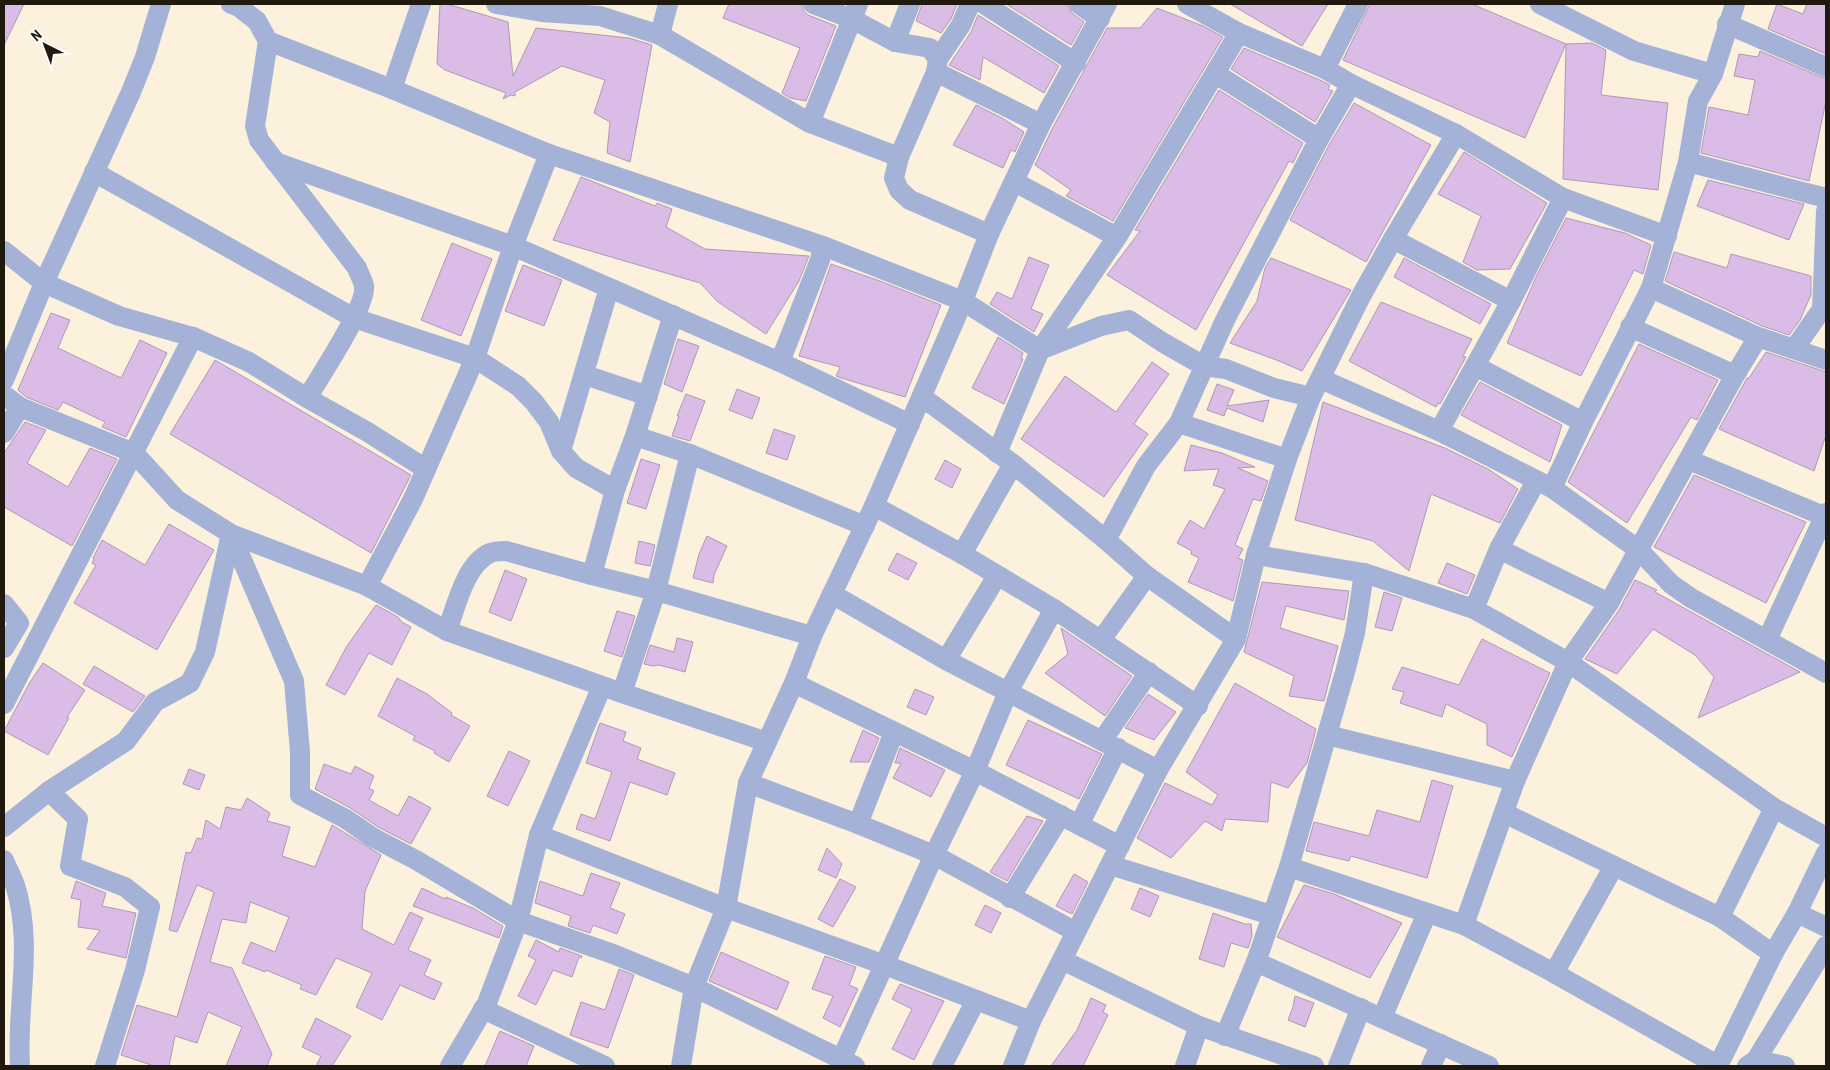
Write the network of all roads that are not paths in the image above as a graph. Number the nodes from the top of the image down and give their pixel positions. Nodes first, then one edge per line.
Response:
1 (161, 4) edge
2 (231, 4) edge
3 (421, 4) edge
4 (496, 4) edge
5 (668, 4) edge
6 (813, 4) edge
7 (910, 4) edge
8 (970, 4) edge
9 (984, 4) edge
10 (1079, 4) edge
11 (1188, 4) edge
12 (1358, 4) edge
13 (1540, 4) edge
14 (1735, 4) edge
15 (600, 10) edge
16 (855, 11) edge
17 (1103, 11) edge
18 (1727, 24) junction
19 (1239, 33) junction
20 (660, 35) junction
21 (268, 41) junction
22 (895, 42) junction
23 (1076, 64) junction
24 (937, 66) junction
25 (1826, 67) edge
26 (1325, 69) junction
27 (1216, 74) junction
28 (1713, 74) junction
29 (1351, 84) junction
30 (392, 89) junction
31 (810, 123) junction
32 (1041, 124) junction
33 (1456, 134) junction
34 (1319, 139) junction
35 (549, 154) junction
36 (899, 157) junction
37 (276, 162) junction
38 (1688, 162) junction
39 (94, 172) junction
40 (1015, 182) junction
41 (1563, 198) junction
42 (1826, 198) edge
43 (1826, 211) edge
44 (989, 234) junction
45 (1667, 236) junction
46 (1117, 237) junction
47 (1393, 239) junction
48 (513, 246) junction
49 (823, 246) junction
50 (4, 251) edge
51 (44, 283) junction
52 (609, 288) junction
53 (1651, 288) junction
54 (963, 301) junction
55 (1511, 301) junction
56 (673, 315) junction
57 (354, 318) junction
58 (1630, 327) junction
59 (193, 337) junction
60 (1758, 337) junction
61 (1040, 350) junction
62 (475, 358) junction
63 (1826, 360) edge
64 (780, 362) junction
65 (1204, 366) junction
66 (1475, 366) junction
67 (585, 374) junction
68 (1735, 375) junction
69 (1321, 379) junction
70 (4, 380) edge
71 (4, 395) edge
72 (648, 396) junction
73 (922, 396) junction
74 (1311, 397) junction
75 (307, 398) junction
76 (20, 406) junction
77 (1583, 422) junction
78 (1180, 423) junction
79 (910, 424) junction
80 (1439, 431) junction
81 (4, 432) edge
82 (635, 436) junction
83 (560, 451) junction
84 (134, 453) junction
85 (690, 454) junction
86 (1005, 458) junction
87 (1287, 459) junction
88 (1689, 460) junction
89 (426, 469) junction
90 (1544, 484) junction
91 (615, 490) junction
92 (874, 506) junction
93 (1826, 516) edge
94 (865, 526) junction
95 (231, 534) junction
96 (1106, 540) junction
97 (1499, 549) junction
98 (1639, 550) junction
99 (962, 554) junction
100 (1256, 555) junction
101 (1364, 573) junction
102 (592, 575) junction
103 (997, 576) junction
104 (1147, 576) junction
105 (367, 586) junction
106 (656, 591) junction
107 (832, 594) junction
108 (1609, 602) junction
109 (4, 604) edge
110 (1054, 609) junction
111 (1474, 609) junction
112 (447, 631) junction
113 (812, 636) junction
114 (1236, 639) junction
115 (1101, 640) junction
116 (1767, 640) junction
117 (4, 648) edge
118 (946, 660) junction
119 (1568, 662) junction
120 (1149, 672) junction
121 (1826, 673) edge
122 (794, 683) junction
123 (602, 686) junction
124 (6, 692) edge
125 (1008, 692) junction
126 (622, 693) junction
127 (1198, 706) junction
128 (894, 732) junction
129 (1327, 735) junction
130 (767, 742) junction
131 (1110, 745) junction
132 (1158, 770) junction
133 (975, 771) junction
134 (1516, 781) junction
135 (748, 784) junction
136 (49, 791) junction
137 (1774, 808) junction
138 (1504, 813) junction
139 (1061, 815) junction
140 (858, 824) junction
141 (1079, 825) junction
142 (4, 827) edge
143 (539, 835) junction
144 (1826, 837) edge
145 (1120, 846) junction
146 (1826, 853) edge
147 (934, 855) junction
148 (4, 860) edge
149 (1110, 864) junction
150 (1614, 866) junction
151 (1289, 867) junction
152 (1010, 898) junction
153 (726, 908) junction
154 (1427, 913) junction
155 (1797, 913) junction
156 (1271, 915) junction
157 (1720, 918) junction
158 (518, 921) junction
159 (1464, 925) junction
160 (1826, 926) edge
161 (1076, 932) junction
162 (1826, 946) edge
163 (1773, 954) junction
164 (1062, 960) junction
165 (1256, 962) junction
166 (885, 965) junction
167 (1554, 973) junction
168 (694, 987) junction
169 (976, 1000) junction
170 (1361, 1008) junction
171 (483, 1009) junction
172 (1382, 1018) junction
173 (1031, 1021) junction
174 (1198, 1026) junction
175 (1226, 1036) junction
176 (1441, 1044) junction
177 (848, 1063) edge
178 (1752, 1063) edge
179 (595, 1065) edge
180 (684, 1065) edge
181 (20, 1066) edge
182 (105, 1066) edge
183 (450, 1066) edge
184 (942, 1066) edge
185 (1013, 1066) edge
186 (1185, 1066) edge
187 (1314, 1066) edge
188 (1338, 1066) edge
189 (1431, 1066) edge
190 (1490, 1066) edge
191 (1718, 1066) edge
192 (1785, 1066) edge

1 - 39 street
2 - 21 street
3 - 30 street
4 - 15 street
5 - 20 street
6 - 16 street
7 - 22 street
8 - 24 street
9 - 23 street
10 - 17 street
11 - 19 street
12 - 26 street
13 - 28 street
14 - 18 street
15 - 20 street
16 - 22 street
16 - 31 street
17 - 23 street
18 - 25 street
18 - 28 street
19 - 26 street
19 - 27 street
20 - 31 street
21 - 30 street
21 - 37 street
22 - 24 street
23 - 32 street
24 - 32 street
24 - 36 street
26 - 29 street
27 - 34 street
27 - 46 street
28 - 38 street
29 - 33 street
29 - 34 street
30 - 35 street
31 - 36 street
32 - 40 street
33 - 41 street
33 - 47 street
34 - 65 street
35 - 48 street
35 - 49 street
36 - 44 street
37 - 48 street
37 - 57 street
38 - 42 street
38 - 45 street
39 - 51 street
39 - 57 street
40 - 44 street
40 - 46 street
41 - 45 street
41 - 55 street
43 - 60 street
44 - 54 street
45 - 53 street
46 - 61 street
47 - 55 street
47 - 69 street
48 - 52 street
48 - 62 street
49 - 54 street
49 - 64 street
50 - 51 street
51 - 59 street
51 - 70 street
52 - 56 street
52 - 67 street
53 - 58 street
53 - 60 street
54 - 61 street
54 - 73 street
55 - 66 street
56 - 64 street
56 - 72 street
57 - 62 street
57 - 75 street
58 - 68 street
58 - 77 street
59 - 75 street
59 - 84 street
60 - 63 street
60 - 68 street
61 - 65 street
61 - 86 street
62 - 83 street
62 - 89 street
64 - 79 street
65 - 74 street
65 - 78 street
66 - 77 street
66 - 80 street
67 - 72 street
67 - 83 street
68 - 88 street
69 - 74 street
69 - 80 street
71 - 76 street
72 - 82 street
73 - 79 street
73 - 86 street
74 - 87 street
75 - 89 street
76 - 81 street
76 - 84 street
77 - 90 street
78 - 87 street
78 - 96 street
79 - 92 street
80 - 90 street
82 - 85 street
82 - 91 street
83 - 91 street
84 - 95 street
84 - 124 street
85 - 94 street
85 - 106 street
86 - 96 street
86 - 99 street
87 - 100 street
88 - 93 street
88 - 98 street
89 - 105 street
90 - 97 street
90 - 98 street
91 - 102 street
92 - 94 street
92 - 99 street
93 - 116 street
94 - 107 street
95 - 105 street
95 - 136 street
95 - 158 street
96 - 104 street
97 - 108 street
97 - 111 street
98 - 108 street
98 - 116 street
99 - 103 street
100 - 101 street
100 - 114 street
101 - 111 street
101 - 129 street
102 - 106 street
102 - 112 street
103 - 110 street
103 - 118 street
104 - 114 street
104 - 115 street
105 - 112 street
106 - 113 street
106 - 126 street
107 - 113 street
107 - 118 street
108 - 119 street
109 - 117 street
110 - 115 street
110 - 125 street
111 - 119 street
112 - 123 street
113 - 122 street
114 - 127 street
115 - 120 street
116 - 121 street
118 - 125 street
119 - 134 street
119 - 137 street
120 - 127 street
120 - 131 street
122 - 128 street
122 - 130 street
123 - 126 street
123 - 143 street
125 - 131 street
125 - 133 street
126 - 130 street
127 - 132 street
128 - 133 street
128 - 140 street
129 - 134 street
129 - 151 street
130 - 135 street
131 - 132 street
131 - 141 street
132 - 145 street
133 - 139 street
133 - 147 street
134 - 138 street
135 - 140 street
135 - 153 street
136 - 142 street
136 - 182 street
137 - 144 street
137 - 157 street
138 - 150 street
138 - 159 street
139 - 141 street
139 - 152 street
140 - 147 street
141 - 145 street
143 - 153 street
143 - 158 street
145 - 149 street
146 - 155 street
147 - 152 street
147 - 166 street
148 - 181 street
149 - 156 street
149 - 161 street
150 - 157 street
150 - 167 street
151 - 154 street
151 - 156 street
152 - 161 street
153 - 166 street
153 - 168 street
154 - 159 street
154 - 172 street
155 - 160 street
155 - 163 street
156 - 165 street
157 - 163 street
158 - 168 street
158 - 171 street
159 - 167 street
161 - 164 street
162 - 178 street
163 - 191 street
164 - 173 street
164 - 174 street
165 - 170 street
165 - 175 street
166 - 169 street
166 - 177 street
167 - 191 street
168 - 177 street
168 - 180 street
169 - 173 street
169 - 184 street
170 - 172 street
170 - 188 street
171 - 179 street
171 - 183 street
172 - 176 street
173 - 185 street
174 - 175 street
174 - 186 street
175 - 187 street
176 - 189 street
176 - 190 street
178 - 192 street

